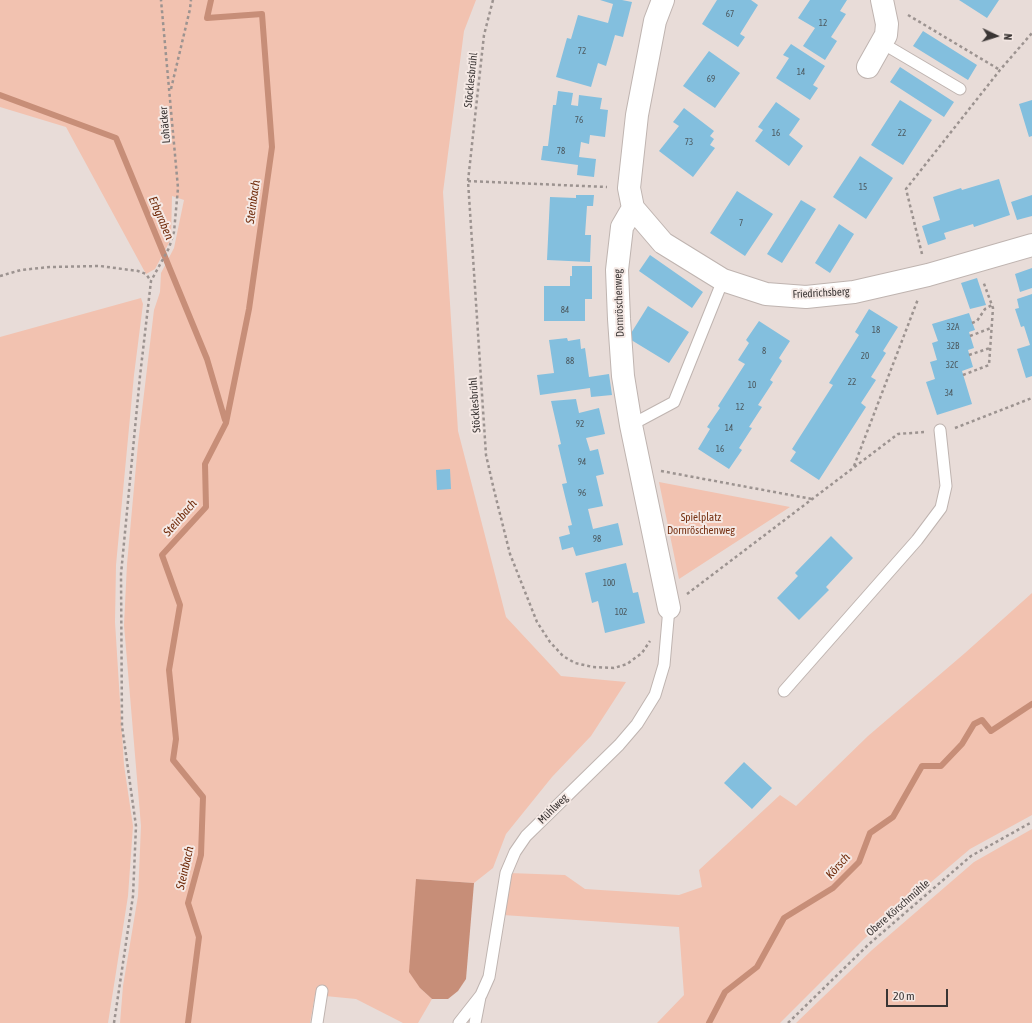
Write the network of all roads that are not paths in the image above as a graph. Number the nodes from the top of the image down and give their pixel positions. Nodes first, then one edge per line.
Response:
1 (663, 0) edge
2 (882, 0) edge
3 (882, 43) junction
4 (868, 67) dead end
5 (960, 89) dead end
6 (631, 198) junction
7 (1032, 245) edge
8 (723, 280) junction
9 (631, 425) junction
10 (940, 430) road end
11 (669, 608) joint
12 (784, 691) dead end
13 (322, 991) dead end
14 (481, 995) junction
15 (317, 1023) edge
16 (459, 1023) edge
17 (475, 1023) edge

1 - 6 street, Dornröschenweg
2 - 3 street
3 - 4 street
3 - 5 lane
6 - 8 street, Friedrichsberg
6 - 9 street, Dornröschenweg
7 - 8 street, Friedrichsberg
8 - 9 lane
9 - 11 street, Dornröschenweg
10 - 12 lane
11 - 14 lane, Mühlweg
13 - 15 lane
14 - 16 lane, Mühlweg
14 - 17 lane

